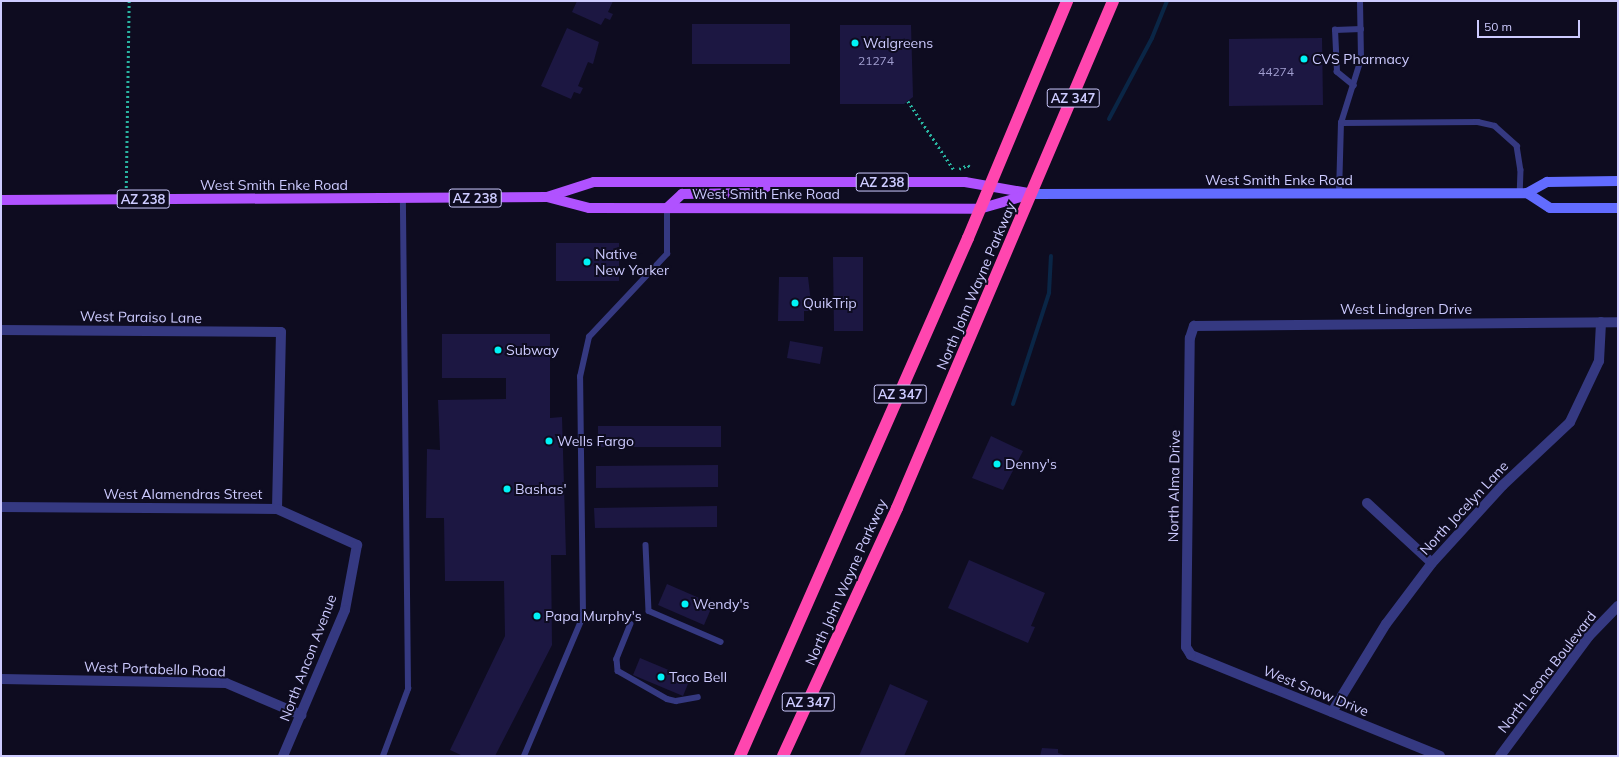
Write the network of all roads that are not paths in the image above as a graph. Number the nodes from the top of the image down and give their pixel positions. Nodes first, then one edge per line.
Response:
1 (1067, 1) edge
2 (1113, 1) edge
3 (1360, 1) edge
4 (1361, 29) junction
5 (1354, 86) junction
6 (1342, 123) junction
7 (1618, 181) edge
8 (774, 182) junction
9 (989, 186) junction
10 (1523, 193) junction
11 (1031, 194) junction
12 (1339, 195) junction
13 (548, 197) junction
14 (403, 199) junction
15 (1, 200) edge
16 (667, 208) junction
17 (1618, 208) edge
18 (979, 209) junction
19 (1601, 322) junction
20 (1618, 322) edge
21 (1194, 326) joint
22 (1, 330) edge
23 (1367, 503) dead end
24 (1, 507) edge
25 (277, 509) junction
26 (357, 545) joint
27 (646, 545) dead end
28 (1432, 563) junction
29 (1618, 606) edge
30 (631, 624) dead end
31 (721, 642) dead end
32 (1186, 647) joint
33 (1, 679) edge
34 (698, 696) dead end
35 (1332, 712) junction
36 (301, 715) junction
37 (283, 756) edge
38 (382, 756) edge
39 (524, 756) edge
40 (741, 756) edge
41 (783, 756) edge
42 (1440, 756) edge
43 (1500, 756) edge

1 - 9 highway, AZ 347
2 - 11 highway, North John Wayne Parkway / AZ 347
3 - 4 lane
4 - 5 lane
4 - 5 lane
5 - 6 lane
6 - 10 lane
6 - 12 lane
7 - 10 street, West Smith Enke Road
8 - 9 main road, West Smith Enke Road / AZ 238
8 - 13 main road, West Smith Enke Road / AZ 238
8 - 16 main road
9 - 11 main road, West Smith Enke Road / AZ 238
9 - 18 highway, AZ 347
10 - 12 street, West Smith Enke Road
10 - 17 street
11 - 12 street, West Smith Enke Road
11 - 18 main road, West Smith Enke Road / AZ 238
11 - 41 highway, North John Wayne Parkway / AZ 347
13 - 14 main road, West Smith Enke Road / AZ 238
13 - 16 main road, West Smith Enke Road / AZ 238
14 - 15 main road, West Smith Enke Road / AZ 238
14 - 38 lane
16 - 18 main road, West Smith Enke Road / AZ 238
16 - 39 lane
18 - 40 highway, AZ 347
19 - 20 street, West Lindgren Drive
19 - 21 street, West Lindgren Drive
19 - 28 street, North Jocelyn Lane
21 - 32 street, North Alma Drive
22 - 25 street, West Paraiso Lane
23 - 28 street
24 - 25 street, West Alamendras Street
25 - 26 street, West Alamendras Street
26 - 36 street, North Ancon Avenue
27 - 31 lane
28 - 35 street, North Jocelyn Lane
29 - 43 street, North Leona Boulevard
30 - 34 lane
32 - 35 street, West Snow Drive
33 - 36 street, West Portabello Road
35 - 42 street, West Snow Drive
36 - 37 street, North Ancon Avenue

